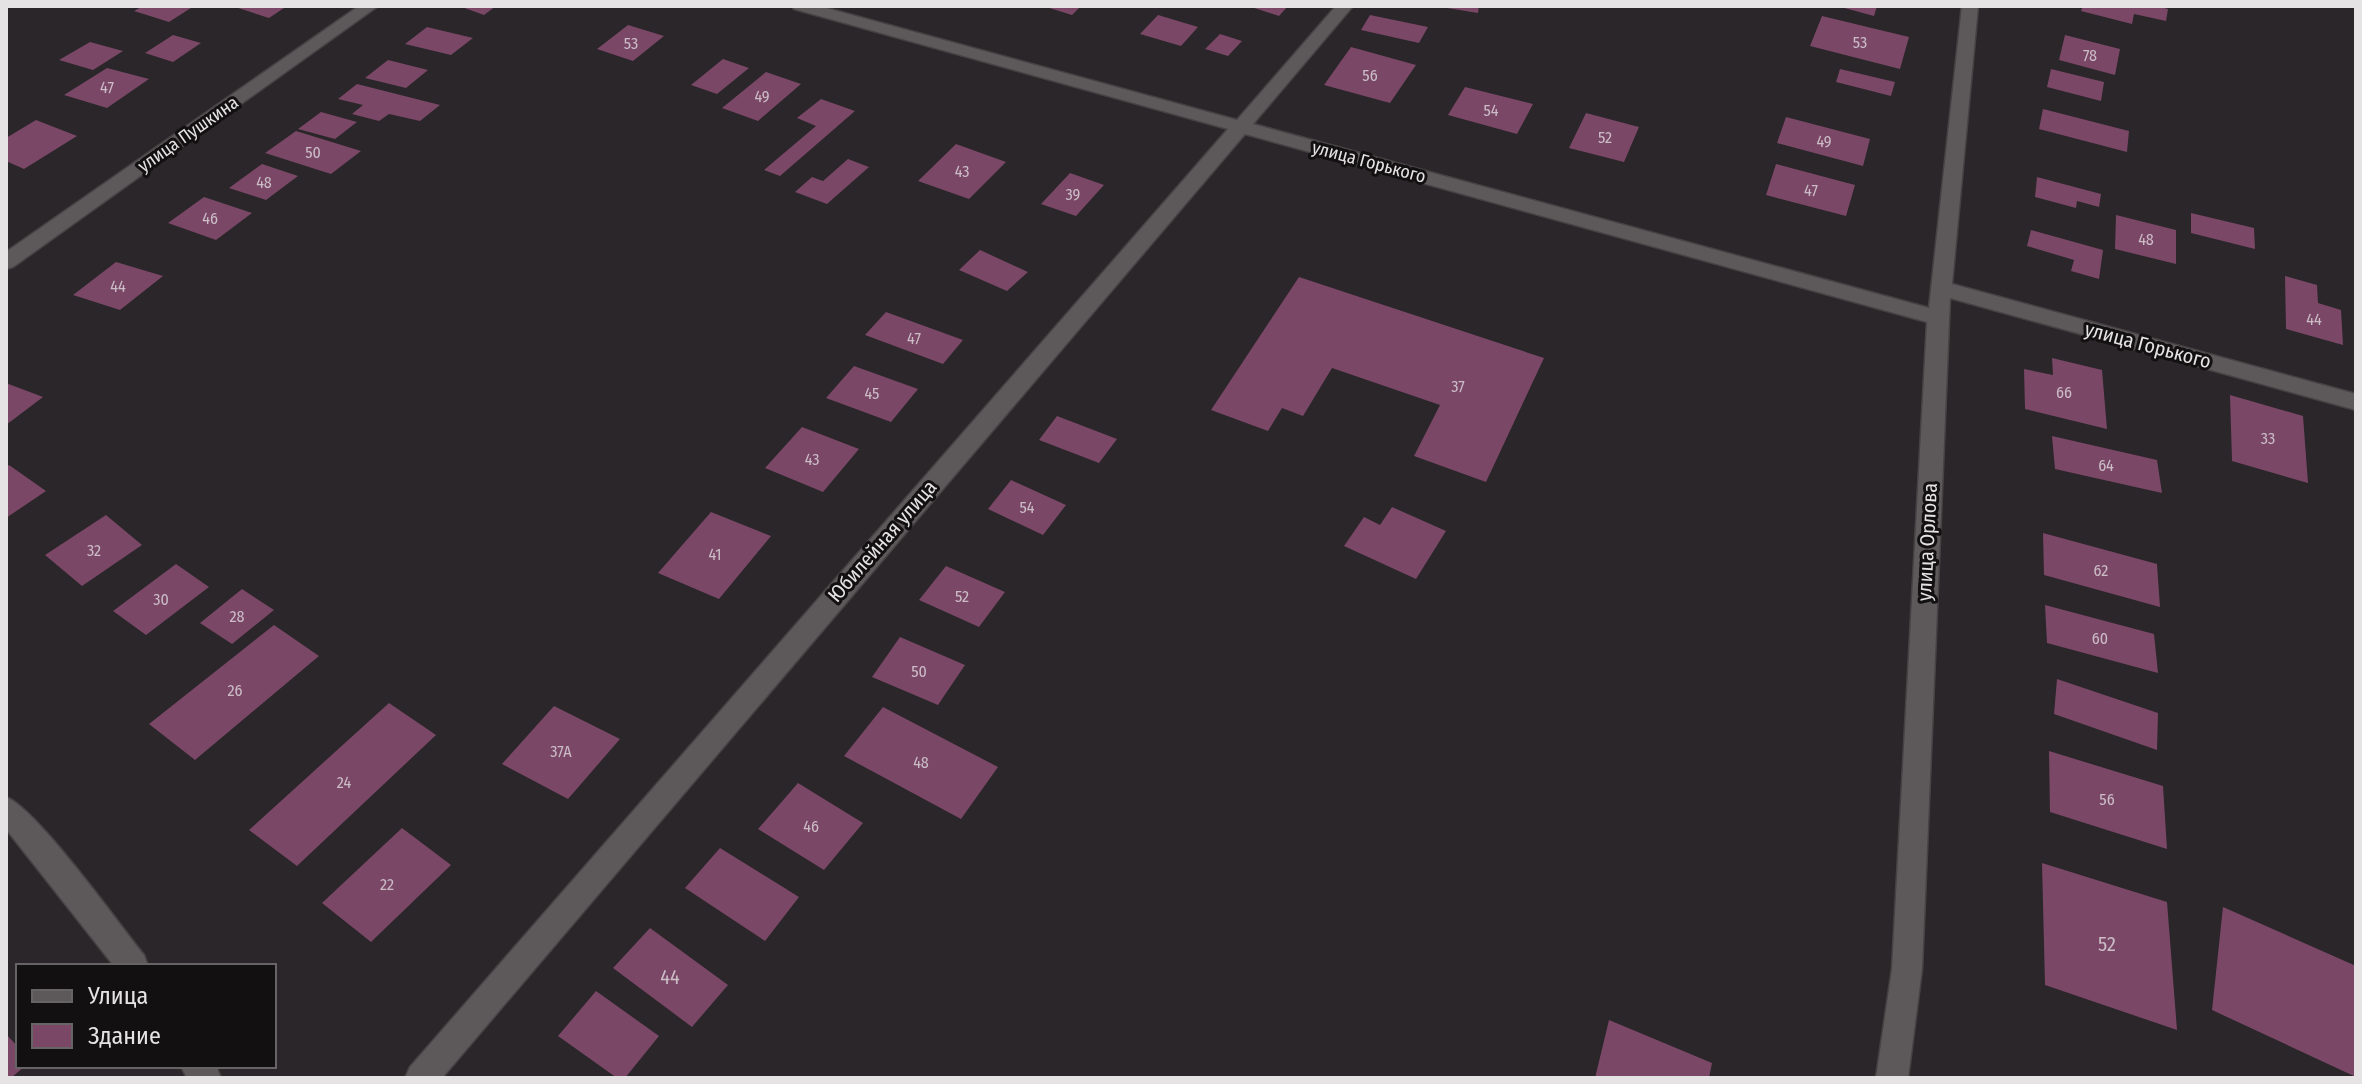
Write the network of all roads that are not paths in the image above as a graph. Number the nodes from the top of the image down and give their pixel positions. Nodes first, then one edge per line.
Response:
1 (370, 6) edge
2 (800, 6) edge
3 (1345, 6) edge
4 (1970, 6) edge
5 (1239, 126) junction
6 (6, 262) edge
7 (1940, 288) junction
8 (1938, 318) junction
9 (2356, 402) edge
10 (6, 810) edge
11 (131, 964) edge
12 (421, 1078) edge
13 (1892, 1078) edge

1 - 6 street, улица Пушкина
2 - 5 street, улица Горького
3 - 5 street, Юбилейная улица
4 - 7 street, улица Орлова
5 - 8 street, улица Горького
5 - 12 street, Юбилейная улица
7 - 8 street, улица Орлова
7 - 9 street, улица Горького
8 - 13 street, улица Орлова
10 - 11 street

